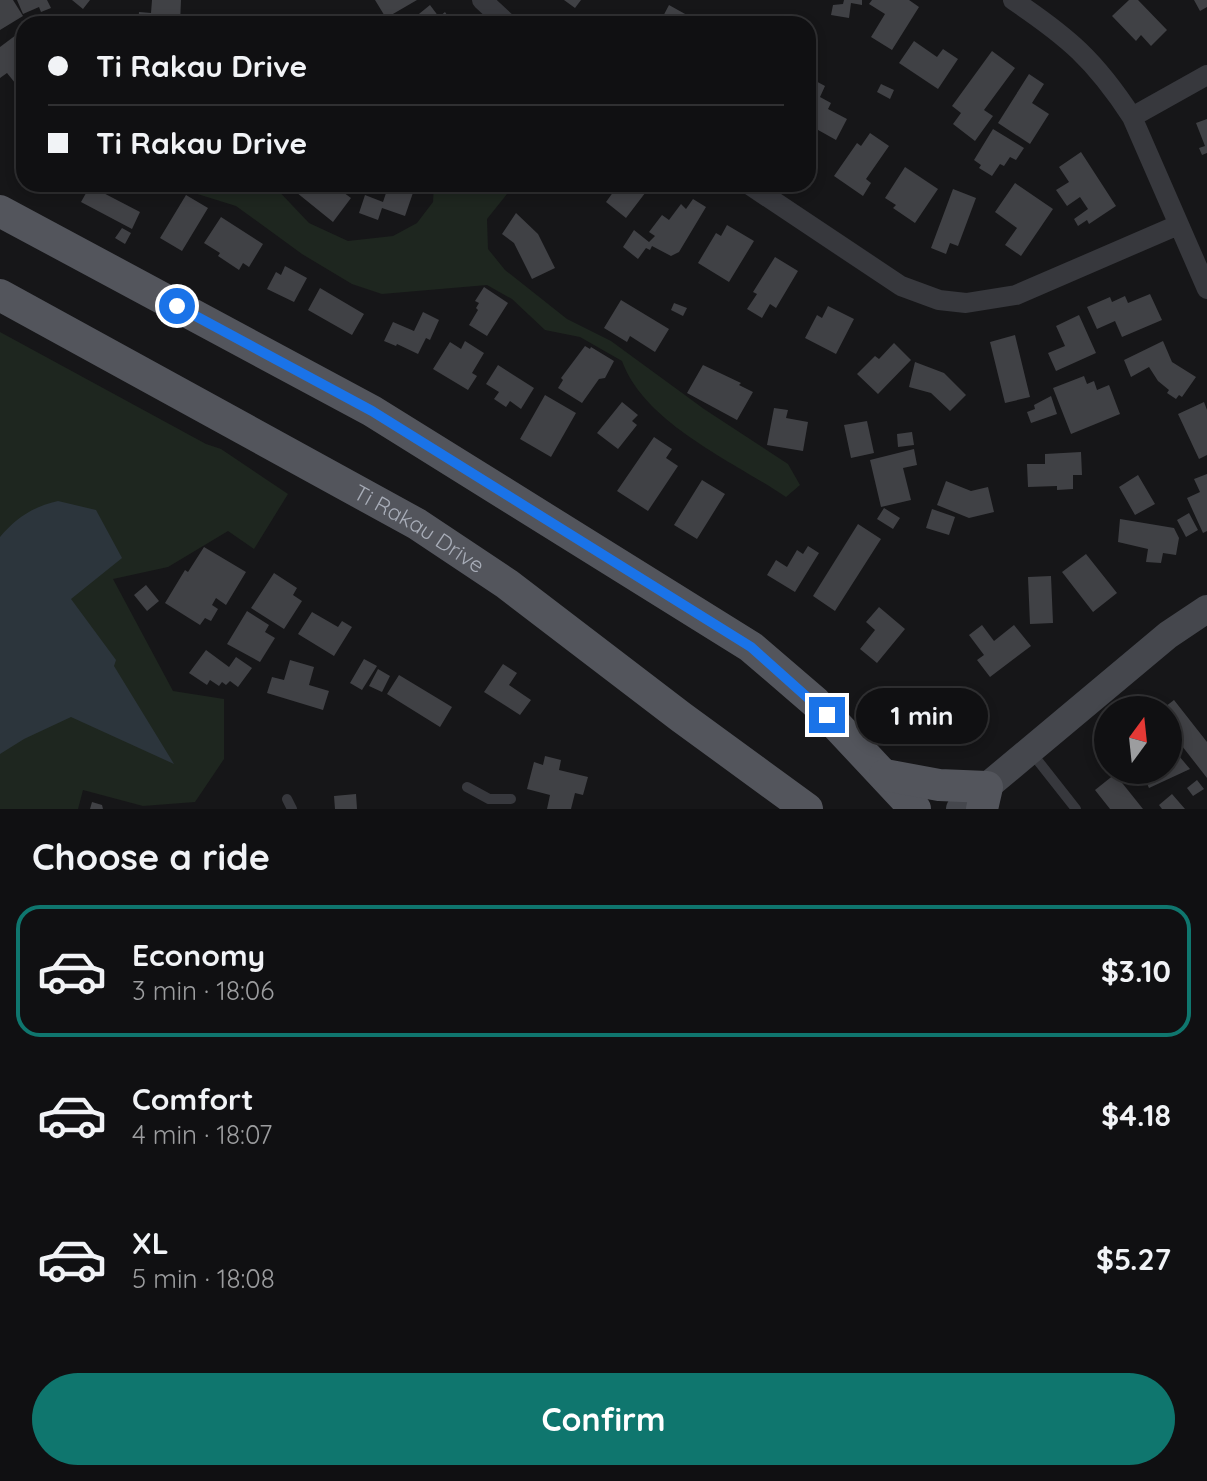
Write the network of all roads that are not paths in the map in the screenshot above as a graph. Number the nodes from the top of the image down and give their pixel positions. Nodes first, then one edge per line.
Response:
1 (482, 0) edge
2 (1013, 0) edge
3 (499, 16) edge
4 (1207, 75) edge
5 (1132, 117) junction
6 (760, 192) edge
7 (0, 211) edge
8 (1178, 225) junction
9 (1207, 289) edge
10 (0, 295) edge
11 (1207, 609) edge
12 (1030, 750) junction
13 (885, 775) junction
14 (467, 787) dead end
15 (984, 798) edge
16 (511, 799) dead end
17 (487, 804) edge
18 (807, 809) edge
19 (915, 809) edge
20 (960, 809) edge
21 (1076, 809) edge

1 - 3 street
2 - 5 street
4 - 5 street
5 - 8 street
6 - 8 street
7 - 13 main road
8 - 9 street
10 - 18 main road, Ti Rakau Drive
11 - 12 main road
12 - 15 main road
12 - 21 lane
13 - 15 main road
13 - 19 main road
14 - 17 lane
15 - 20 main road
16 - 17 lane

